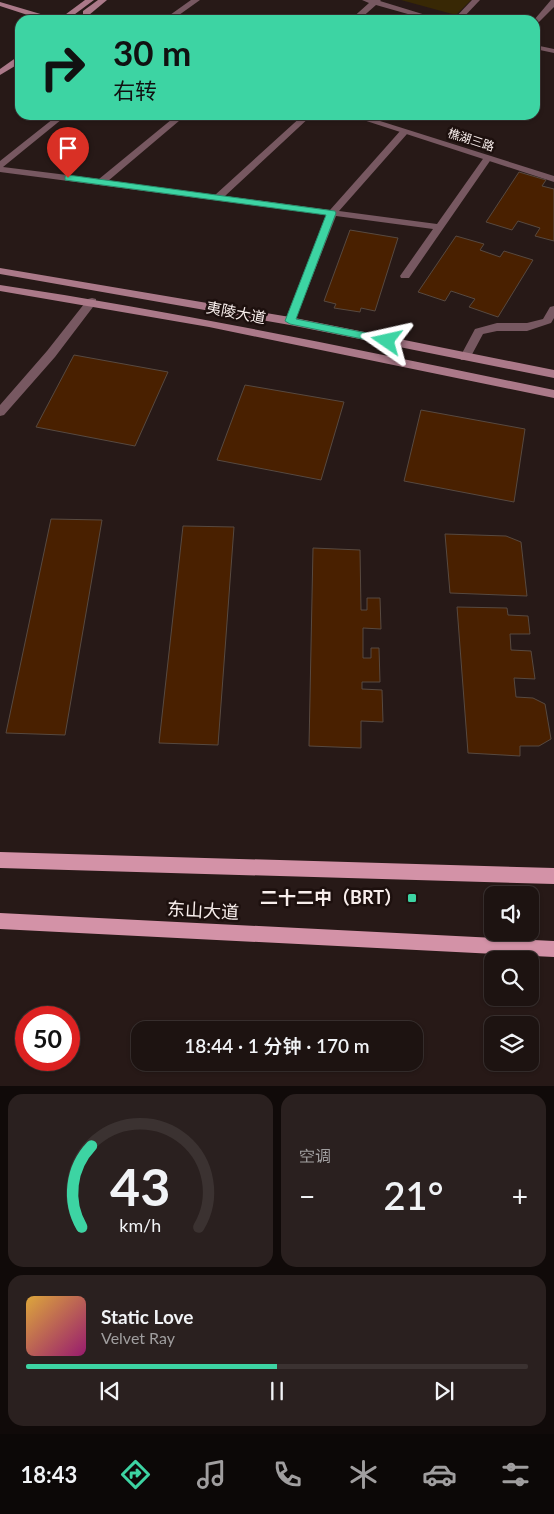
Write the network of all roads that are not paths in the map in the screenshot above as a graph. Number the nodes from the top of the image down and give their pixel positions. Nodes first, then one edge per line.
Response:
1 (90, 0) edge
2 (102, 0) edge
3 (196, 0) edge
4 (476, 0) edge
5 (372, 1) edge
6 (554, 2) edge
7 (0, 4) edge
8 (35, 15) edge
9 (69, 15) edge
10 (82, 15) edge
11 (174, 15) edge
12 (359, 15) edge
13 (421, 15) edge
14 (462, 15) edge
15 (540, 18) edge
16 (540, 48) edge
17 (554, 51) edge
18 (15, 52) edge
19 (15, 62) edge
20 (0, 63) edge
21 (0, 73) edge
22 (56, 120) edge
23 (176, 120) edge
24 (303, 120) edge
25 (367, 120) edge
26 (404, 132) junction
27 (488, 158) junction
28 (0, 165) edge
29 (0, 169) edge
30 (554, 179) edge
31 (101, 182) junction
32 (217, 198) junction
33 (332, 213) junction
34 (440, 227) junction
35 (0, 271) edge
36 (405, 276) dead end
37 (0, 288) edge
38 (92, 301) junction
39 (554, 309) edge
40 (290, 321) junction
41 (465, 357) junction
42 (554, 374) edge
43 (554, 394) edge
44 (0, 412) edge
45 (0, 860) edge
46 (554, 876) edge
47 (0, 921) edge
48 (554, 949) edge

1 - 9 main road
2 - 10 main road
3 - 11 street
4 - 14 street
5 - 12 street
5 - 13 street
6 - 15 street
7 - 8 main road
16 - 17 street
18 - 20 main road
19 - 21 main road
22 - 28 street
23 - 31 street
24 - 32 street
25 - 26 street, 樵湖三路
26 - 27 street, 樵湖三路
26 - 33 street
27 - 30 street, 樵湖三路
27 - 34 street
29 - 31 street
31 - 32 street
32 - 33 street
33 - 34 street
33 - 40 street
34 - 36 street
35 - 40 main road, 夷陵大道
37 - 38 main road, 夷陵大道
38 - 43 main road, 夷陵大道
38 - 44 street
39 - 41 street
40 - 41 main road, 夷陵大道
41 - 42 main road, 夷陵大道
45 - 46 main road
47 - 48 main road, 东山大道

